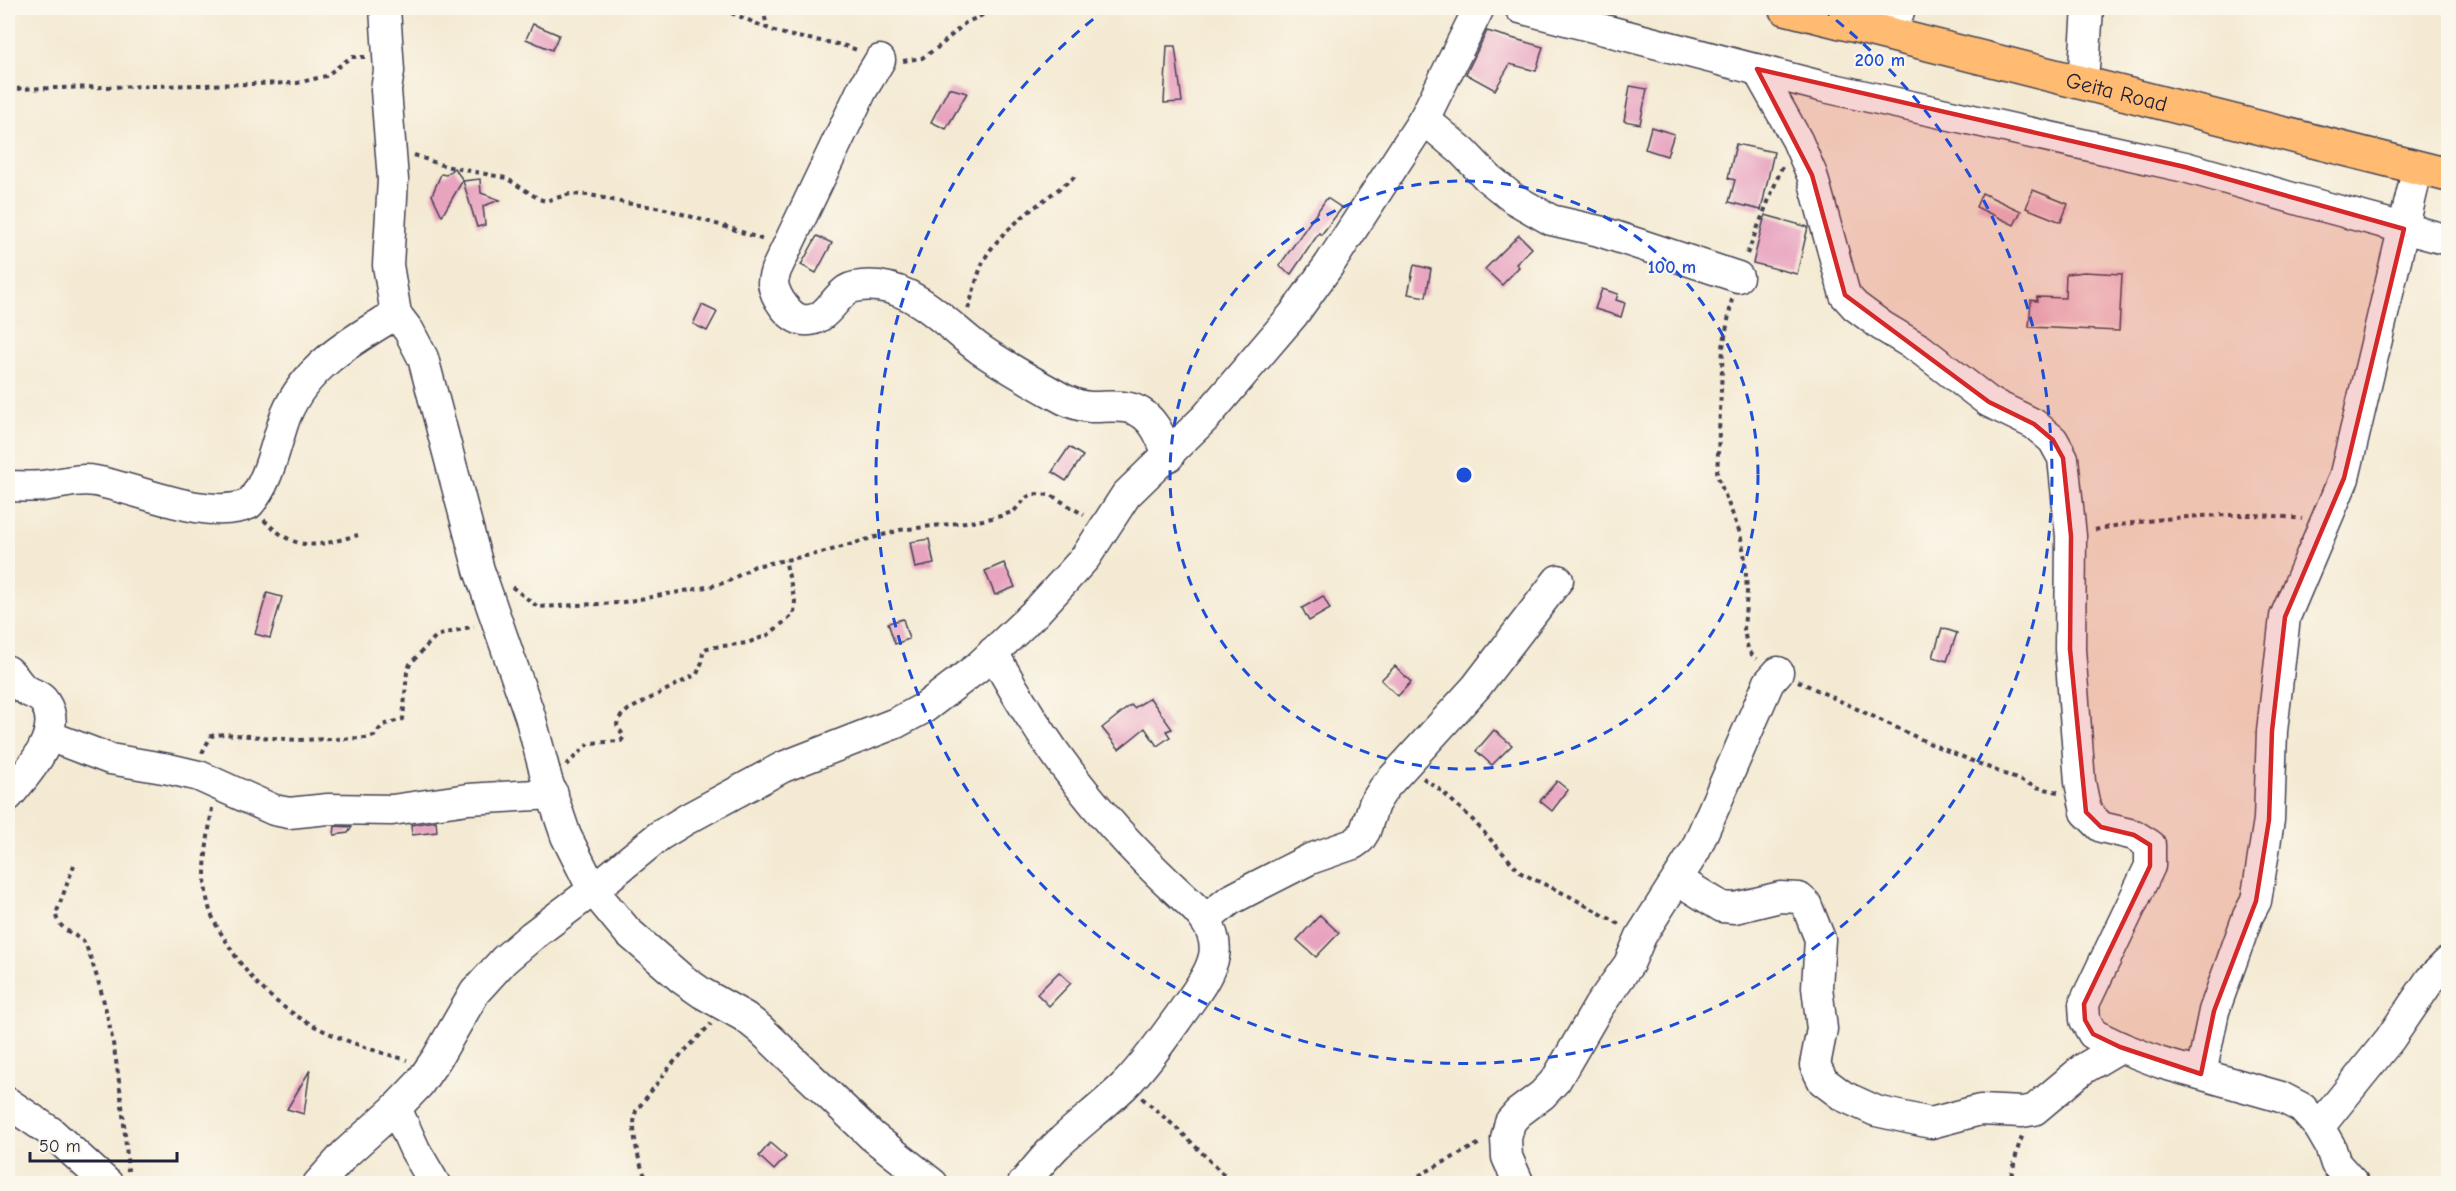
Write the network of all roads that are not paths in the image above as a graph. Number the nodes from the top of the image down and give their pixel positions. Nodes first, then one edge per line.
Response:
1 (385, 8) edge
2 (1479, 8) edge
3 (1520, 8) edge
4 (1785, 8) edge
5 (2088, 8) edge
6 (1896, 21) edge
7 (880, 60) road end
8 (1757, 69) junction
9 (2083, 82) junction
10 (1424, 119) junction
11 (2433, 171) edge
12 (2404, 229) junction
13 (2448, 240) edge
14 (1738, 278) road end
15 (396, 314) junction
16 (1169, 456) junction
17 (8, 486) edge
18 (1558, 580) dead end
19 (993, 652) junction
20 (8, 671) edge
21 (1778, 672) road end
22 (48, 736) junction
23 (550, 787) junction
24 (8, 796) edge
25 (1678, 880) junction
26 (593, 890) junction
27 (1205, 920) junction
28 (2448, 962) edge
29 (2120, 1047) junction
30 (2201, 1074) junction
31 (8, 1103) edge
32 (396, 1108) junction
33 (2319, 1127) junction
34 (118, 1178) edge
35 (318, 1184) edge
36 (435, 1184) edge
37 (933, 1184) edge
38 (1023, 1184) edge
39 (1519, 1184) edge
40 (2354, 1184) edge

1 - 15 street
2 - 10 street
3 - 8 street
4 - 6 highway, Geita Road
5 - 9 street
6 - 9 highway, Geita Road
7 - 16 street
8 - 12 street
8 - 29 street
9 - 11 highway, Geita Road
10 - 14 street
10 - 16 street
11 - 12 street
12 - 13 street
12 - 30 street
15 - 17 street
15 - 23 street
16 - 19 street
18 - 27 street
19 - 26 street
19 - 27 street
20 - 22 street
21 - 25 street
22 - 23 street
22 - 24 street
23 - 26 street
25 - 29 street
25 - 39 street
26 - 32 street
26 - 37 street
27 - 38 street
28 - 33 street
29 - 30 street
30 - 33 street
31 - 34 street
32 - 35 street
32 - 36 street
33 - 40 street

